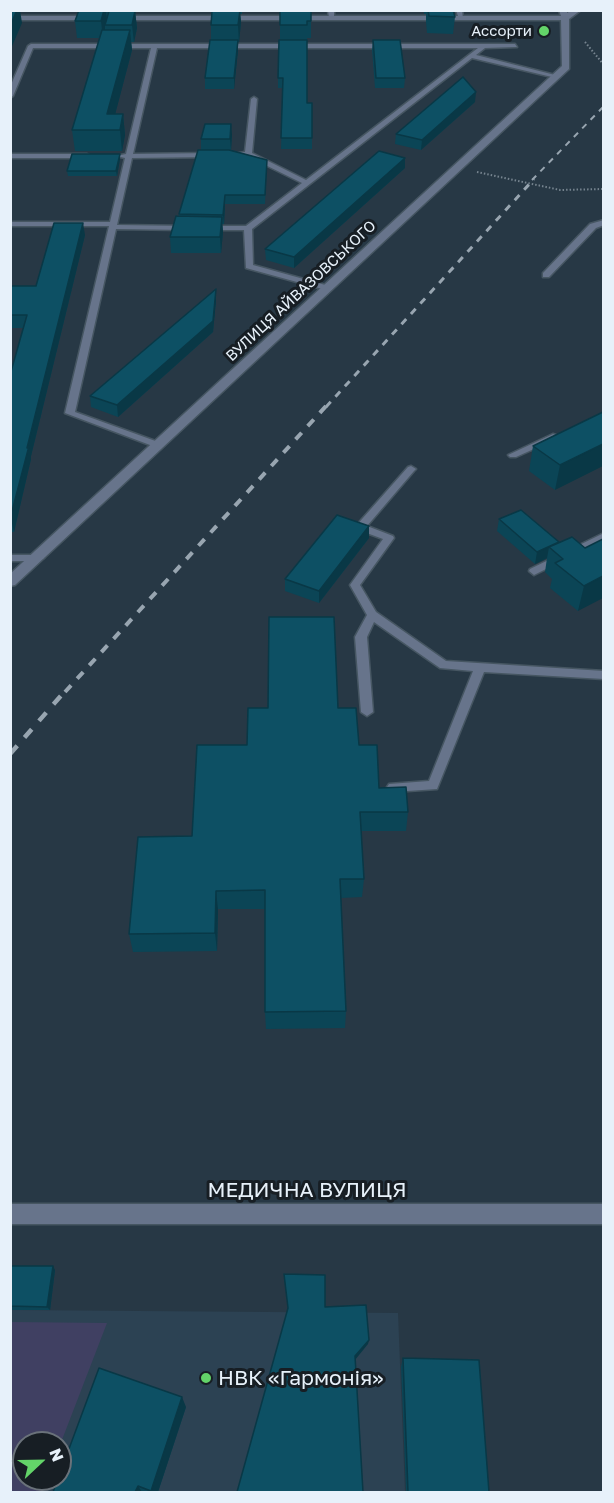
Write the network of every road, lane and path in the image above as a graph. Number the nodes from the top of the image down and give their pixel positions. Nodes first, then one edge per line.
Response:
1 (578, 10) edge
2 (332, 14) edge
3 (460, 14) edge
4 (564, 14) edge
5 (10, 18) edge
6 (483, 46) junction
7 (515, 46) dead end
8 (154, 47) junction
9 (471, 56) junction
10 (556, 76) junction
11 (10, 96) edge
12 (254, 99) dead end
13 (248, 154) junction
14 (10, 156) edge
15 (93, 156) edge
16 (116, 156) edge
17 (128, 156) junction
18 (456, 167) junction
19 (307, 183) junction
20 (603, 189) edge
21 (603, 222) edge
22 (10, 224) edge
23 (113, 226) junction
24 (192, 228) edge
25 (203, 228) edge
26 (248, 228) junction
27 (546, 275) dead end
28 (326, 288) junction
29 (563, 432) edge
30 (158, 445) junction
31 (513, 455) dead end
32 (411, 469) dead end
33 (603, 536) edge
34 (10, 558) edge
35 (39, 558) junction
36 (534, 571) dead end
37 (10, 582) edge
38 (372, 615) junction
39 (480, 668) junction
40 (603, 675) edge
41 (367, 712) dead end
42 (393, 787) edge
43 (10, 1214) edge
44 (603, 1214) edge

1 - 4 street
2 - 3 street
2 - 5 street
3 - 4 street
4 - 10 street, ВУЛИЦЯ АЙВАЗОВСЬКОГО
6 - 7 lane
6 - 8 lane
6 - 9 lane
8 - 11 lane
8 - 17 lane
9 - 10 lane
9 - 19 lane
10 - 18 street, ВУЛИЦЯ АЙВАЗОВСЬКОГО
12 - 13 lane
13 - 17 lane
13 - 19 lane
14 - 15 lane
16 - 17 lane
17 - 23 lane
18 - 20 path
18 - 28 street, ВУЛИЦЯ АЙВАЗОВСЬКОГО
19 - 26 lane
21 - 27 lane
22 - 23 lane
23 - 24 lane
23 - 30 lane
25 - 26 lane
26 - 28 lane
28 - 30 street, ВУЛИЦЯ АЙВАЗОВСЬКОГО
29 - 31 lane
30 - 35 street, ВУЛИЦЯ АЙВАЗОВСЬКОГО
32 - 38 lane
33 - 36 lane
34 - 35 lane
35 - 37 street, ВУЛИЦЯ АЙВАЗОВСЬКОГО
38 - 39 lane
38 - 41 lane
39 - 40 lane
39 - 42 lane
43 - 44 street, МЕДИЧНА ВУЛИЦЯ

